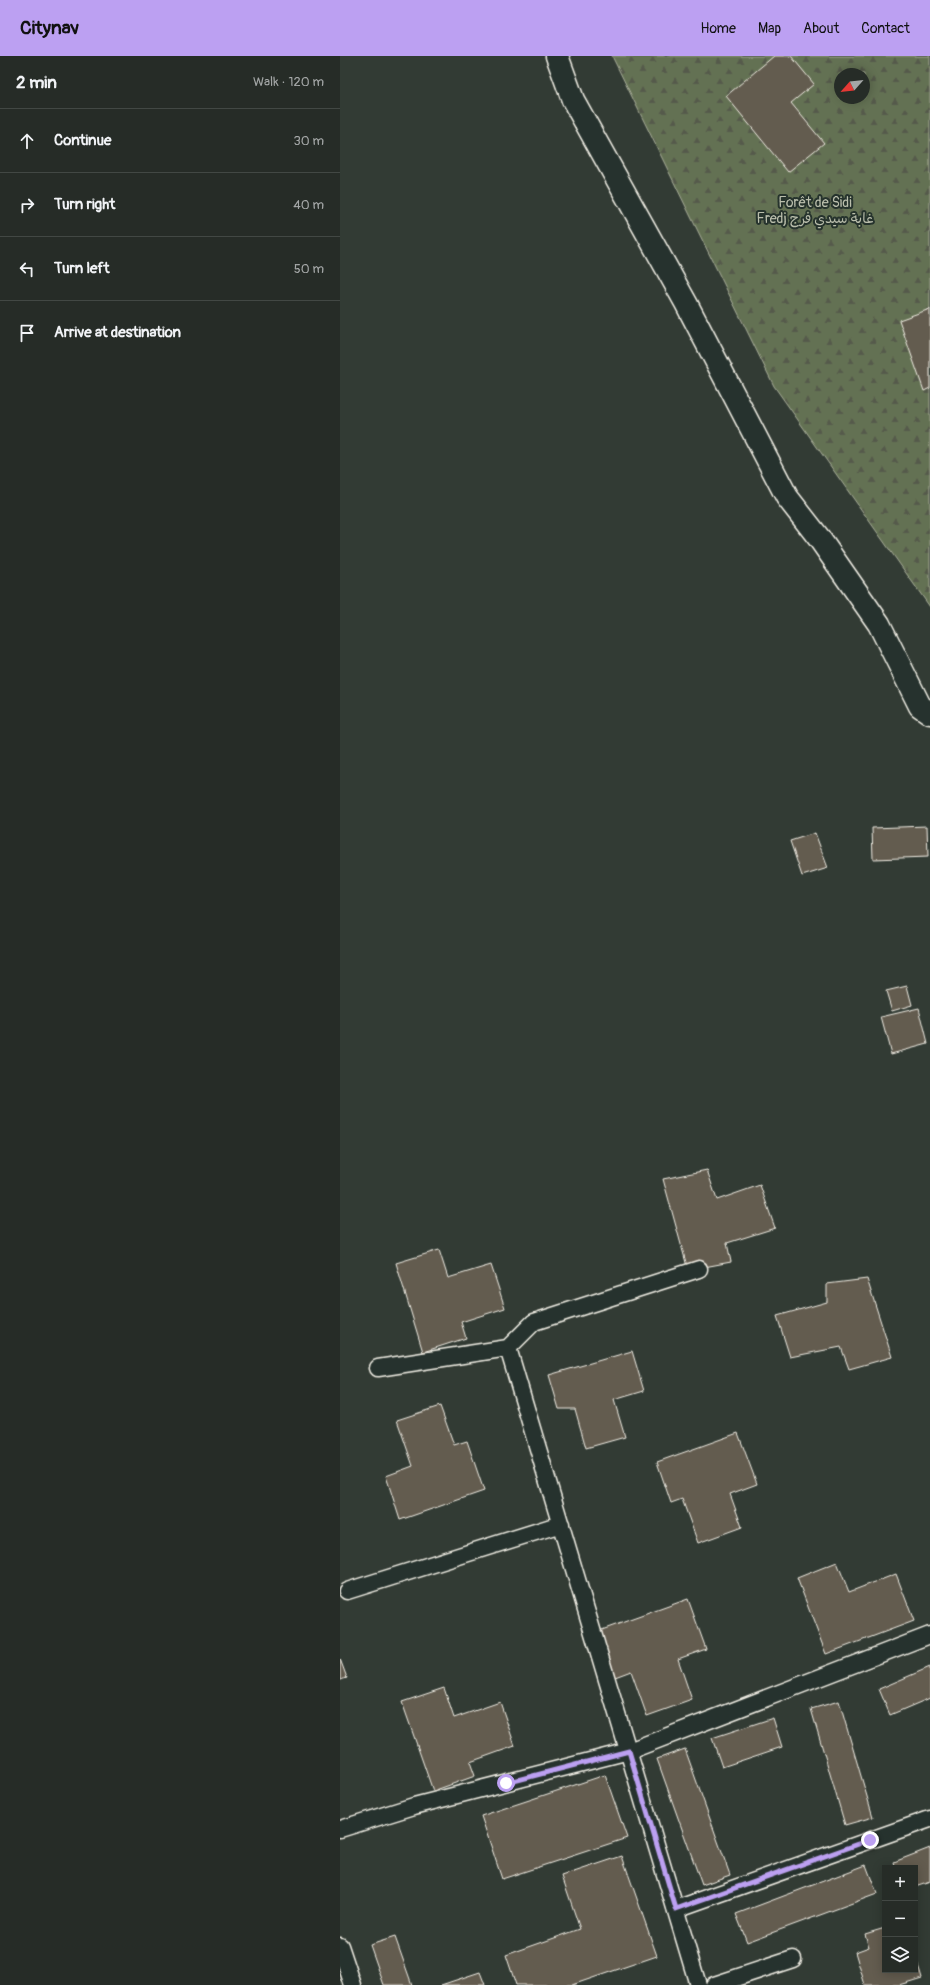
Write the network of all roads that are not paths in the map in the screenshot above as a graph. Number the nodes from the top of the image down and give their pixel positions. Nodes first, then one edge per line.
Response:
1 (557, 56) edge
2 (930, 713) edge
3 (699, 1269) dead end
4 (508, 1348) junction
5 (378, 1368) dead end
6 (561, 1524) junction
7 (346, 1591) dead end
8 (930, 1635) edge
9 (629, 1751) junction
10 (930, 1820) edge
11 (340, 1829) edge
12 (676, 1909) junction
13 (340, 1946) edge
14 (793, 1959) dead end
15 (353, 1985) edge
16 (698, 1985) edge
17 (714, 1985) edge

1 - 2 street
3 - 4 lane
4 - 5 lane
4 - 6 lane
6 - 7 lane
6 - 9 lane
8 - 9 lane
9 - 11 lane
9 - 12 lane
10 - 12 lane
12 - 16 lane
13 - 15 lane
14 - 17 lane

